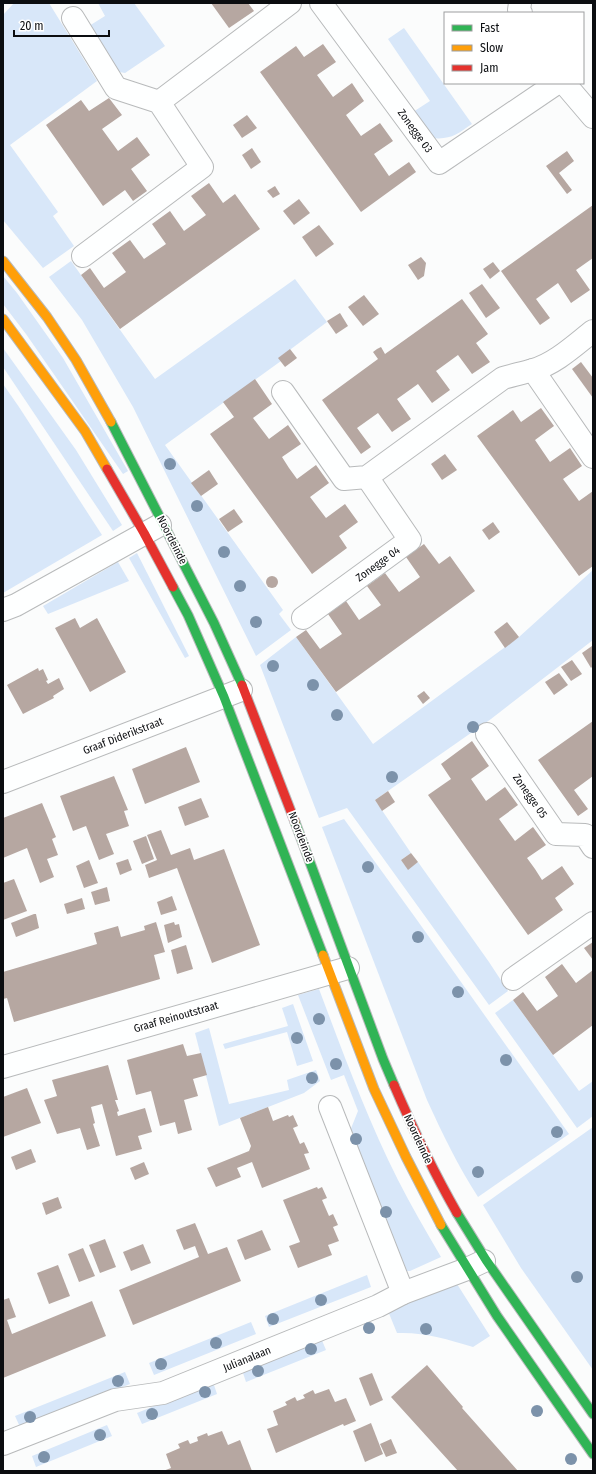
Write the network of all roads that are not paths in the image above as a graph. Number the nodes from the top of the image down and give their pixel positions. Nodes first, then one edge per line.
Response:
1 (290, 3) edge
2 (321, 3) edge
3 (73, 18) dead end
4 (556, 84) edge
5 (565, 84) edge
6 (159, 102) junction
7 (593, 117) edge
8 (83, 256) dead end
9 (3, 261) edge
10 (3, 319) edge
11 (593, 331) edge
12 (533, 370) junction
13 (283, 392) dead end
14 (593, 457) edge
15 (367, 476) junction
16 (163, 523) junction
17 (144, 533) junction
18 (3, 610) edge
19 (303, 618) dead end
20 (244, 689) junction
21 (224, 697) junction
22 (487, 734) dead end
23 (3, 782) edge
24 (590, 837) edge
25 (593, 923) edge
26 (339, 970) junction
27 (513, 979) dead end
28 (3, 1067) edge
29 (330, 1107) dead end
30 (476, 1265) junction
31 (403, 1293) junction
32 (593, 1414) edge
33 (3, 1444) edge
34 (593, 1454) edge

1 - 6 street
2 - 4 street, Zonegge 03
3 - 6 street
5 - 7 street
6 - 8 street
9 - 16 street, Noordeinde
10 - 17 street, Noordeinde
11 - 12 street
12 - 14 street
12 - 15 street
13 - 15 street
15 - 19 street, Zonegge 04
16 - 17 street
16 - 20 street, Noordeinde
17 - 18 street
17 - 21 street, Noordeinde
20 - 21 street, Graaf Diderikstraat
20 - 26 street, Noordeinde
21 - 23 street, Graaf Diderikstraat
21 - 26 street, Noordeinde
22 - 24 street, Zonegge 05
25 - 27 street
26 - 28 street, Graaf Reinoutstraat
26 - 30 street, Noordeinde
26 - 30 street, Noordeinde
29 - 31 street
30 - 31 street, Julianalaan
30 - 32 street, Noordeinde
30 - 34 street, Noordeinde
31 - 33 street, Julianalaan

